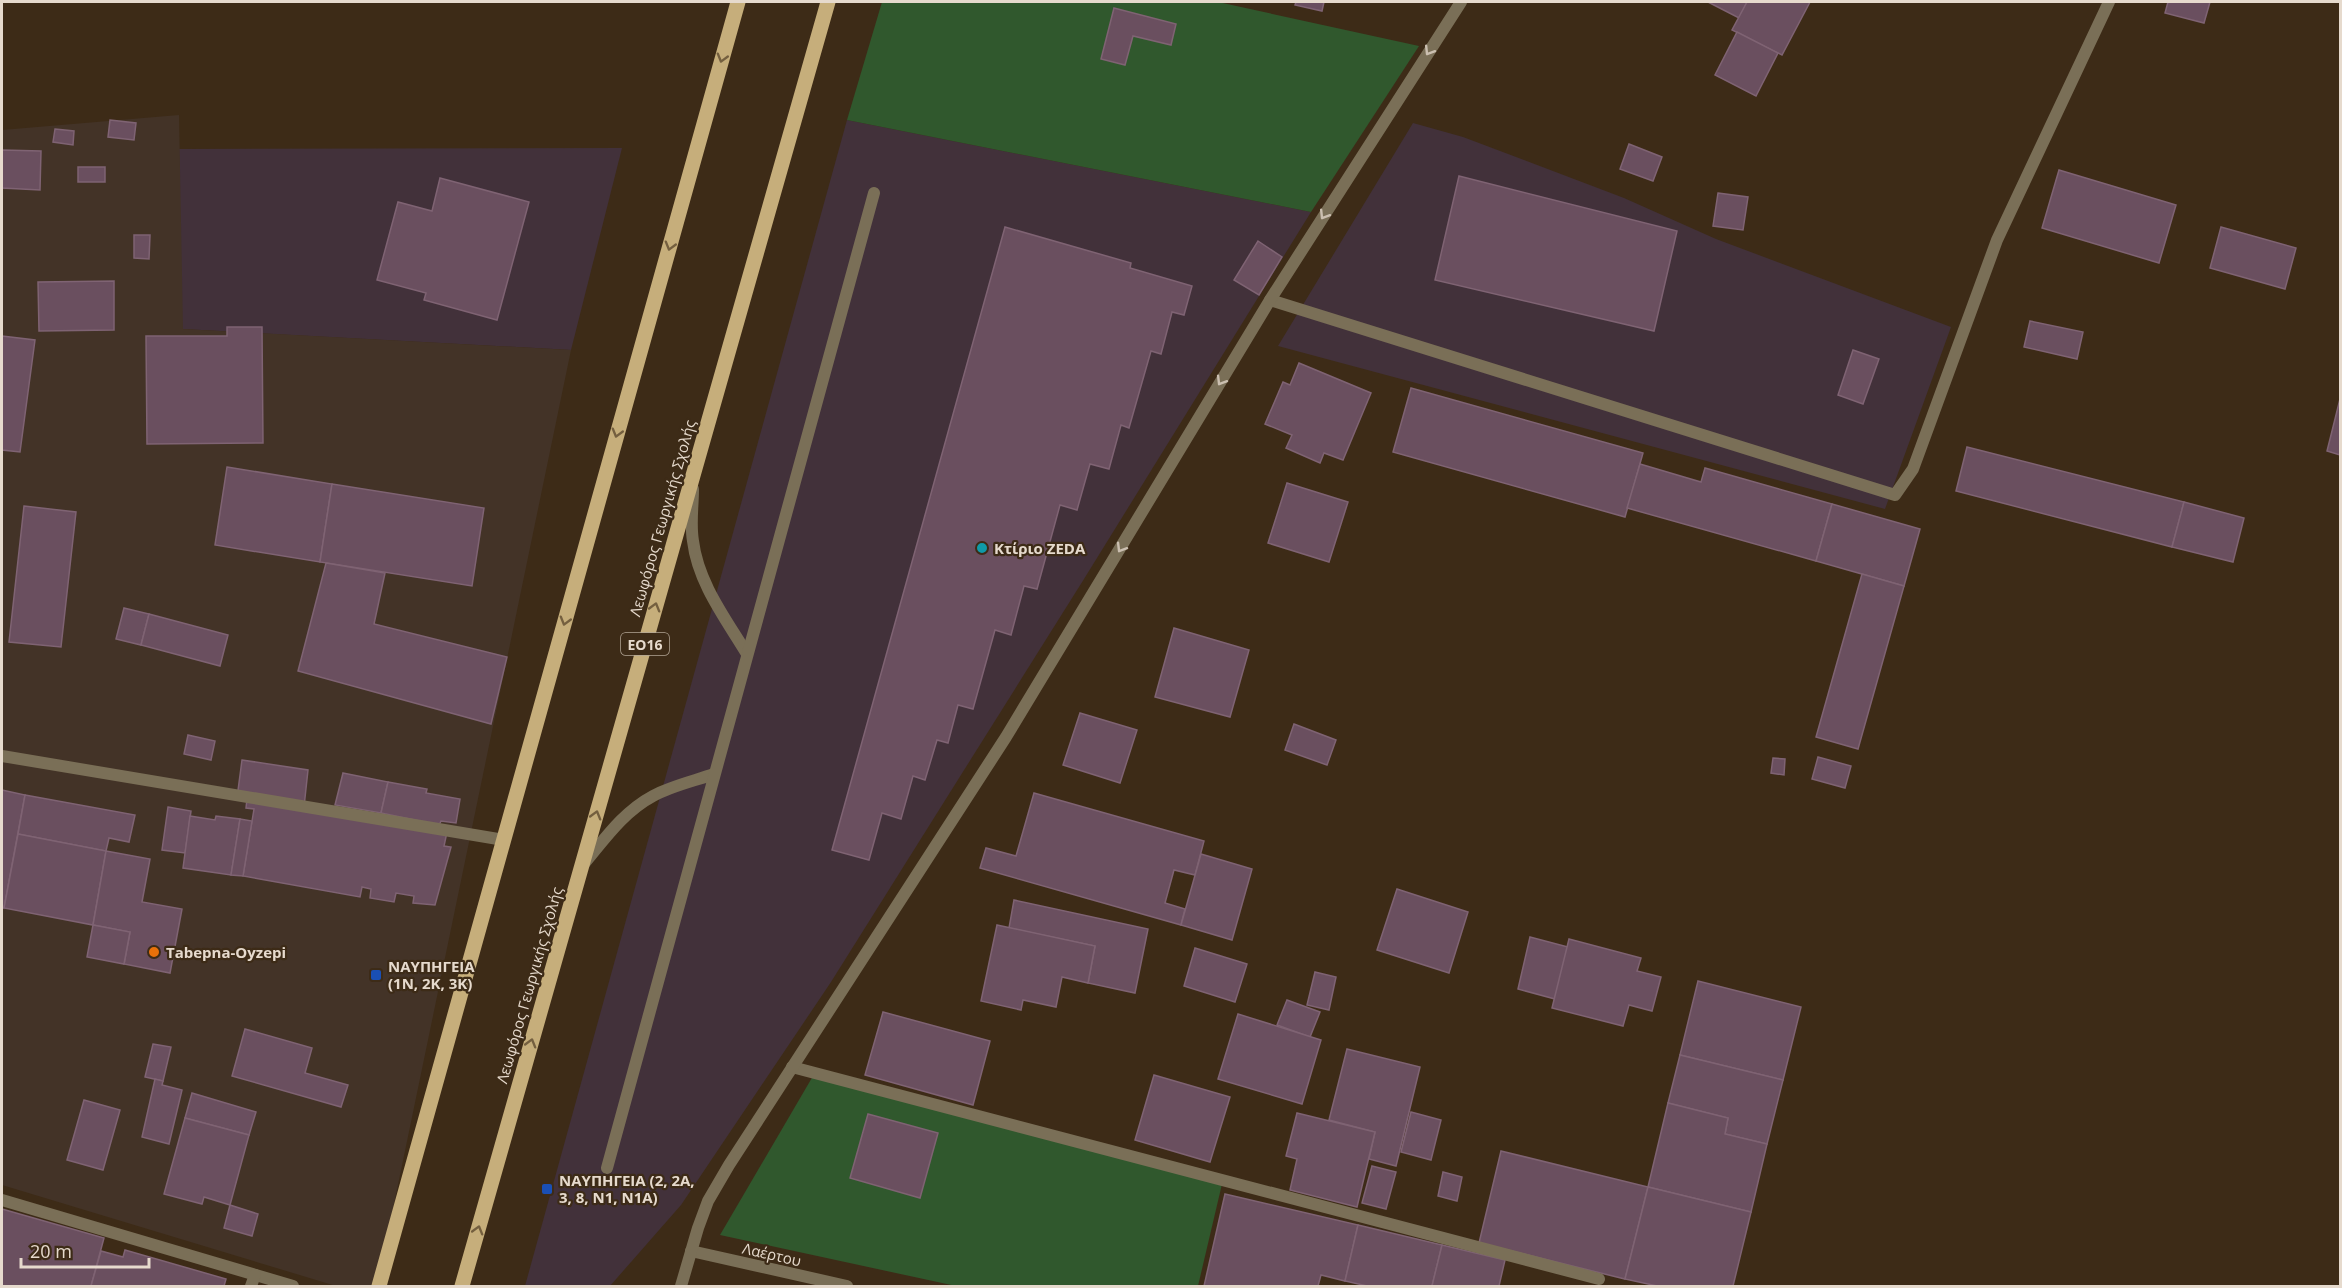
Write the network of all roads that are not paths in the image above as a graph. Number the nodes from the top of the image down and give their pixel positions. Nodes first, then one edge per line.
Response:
1 (738, 2) edge
2 (828, 2) edge
3 (1461, 2) edge
4 (2109, 2) edge
5 (874, 193) dead end
6 (1270, 300) junction
7 (693, 475) junction
8 (747, 654) junction
9 (2, 756) edge
10 (714, 774) junction
11 (504, 840) junction
12 (581, 868) junction
13 (792, 1067) junction
14 (607, 1168) dead end
15 (2, 1200) edge
16 (691, 1251) junction
17 (1599, 1279) dead end
18 (253, 1281) edge
19 (293, 1287) edge
20 (379, 1287) edge
21 (462, 1287) edge
22 (681, 1287) edge
23 (847, 1287) edge

1 -> 11 main road
2 - 7 main road, Λεωφόρος Γεωργικής Σχολής / ΕΟ16
3 -> 6 street
4 - 6 street
5 - 8 street
6 -> 13 street
7 - 8 street
12 -> 7 main road, Λεωφόρος Γεωργικής Σχολής / ΕΟ16
8 - 10 street
9 - 11 street
10 - 12 street
10 - 14 street
11 - 20 main road
21 -> 12 main road, Λεωφόρος Γεωργικής Σχολής / ΕΟ16
13 - 16 street
13 - 17 street
15 - 18 street
16 - 22 street
16 - 23 street, Λαέρτου
18 - 19 street

